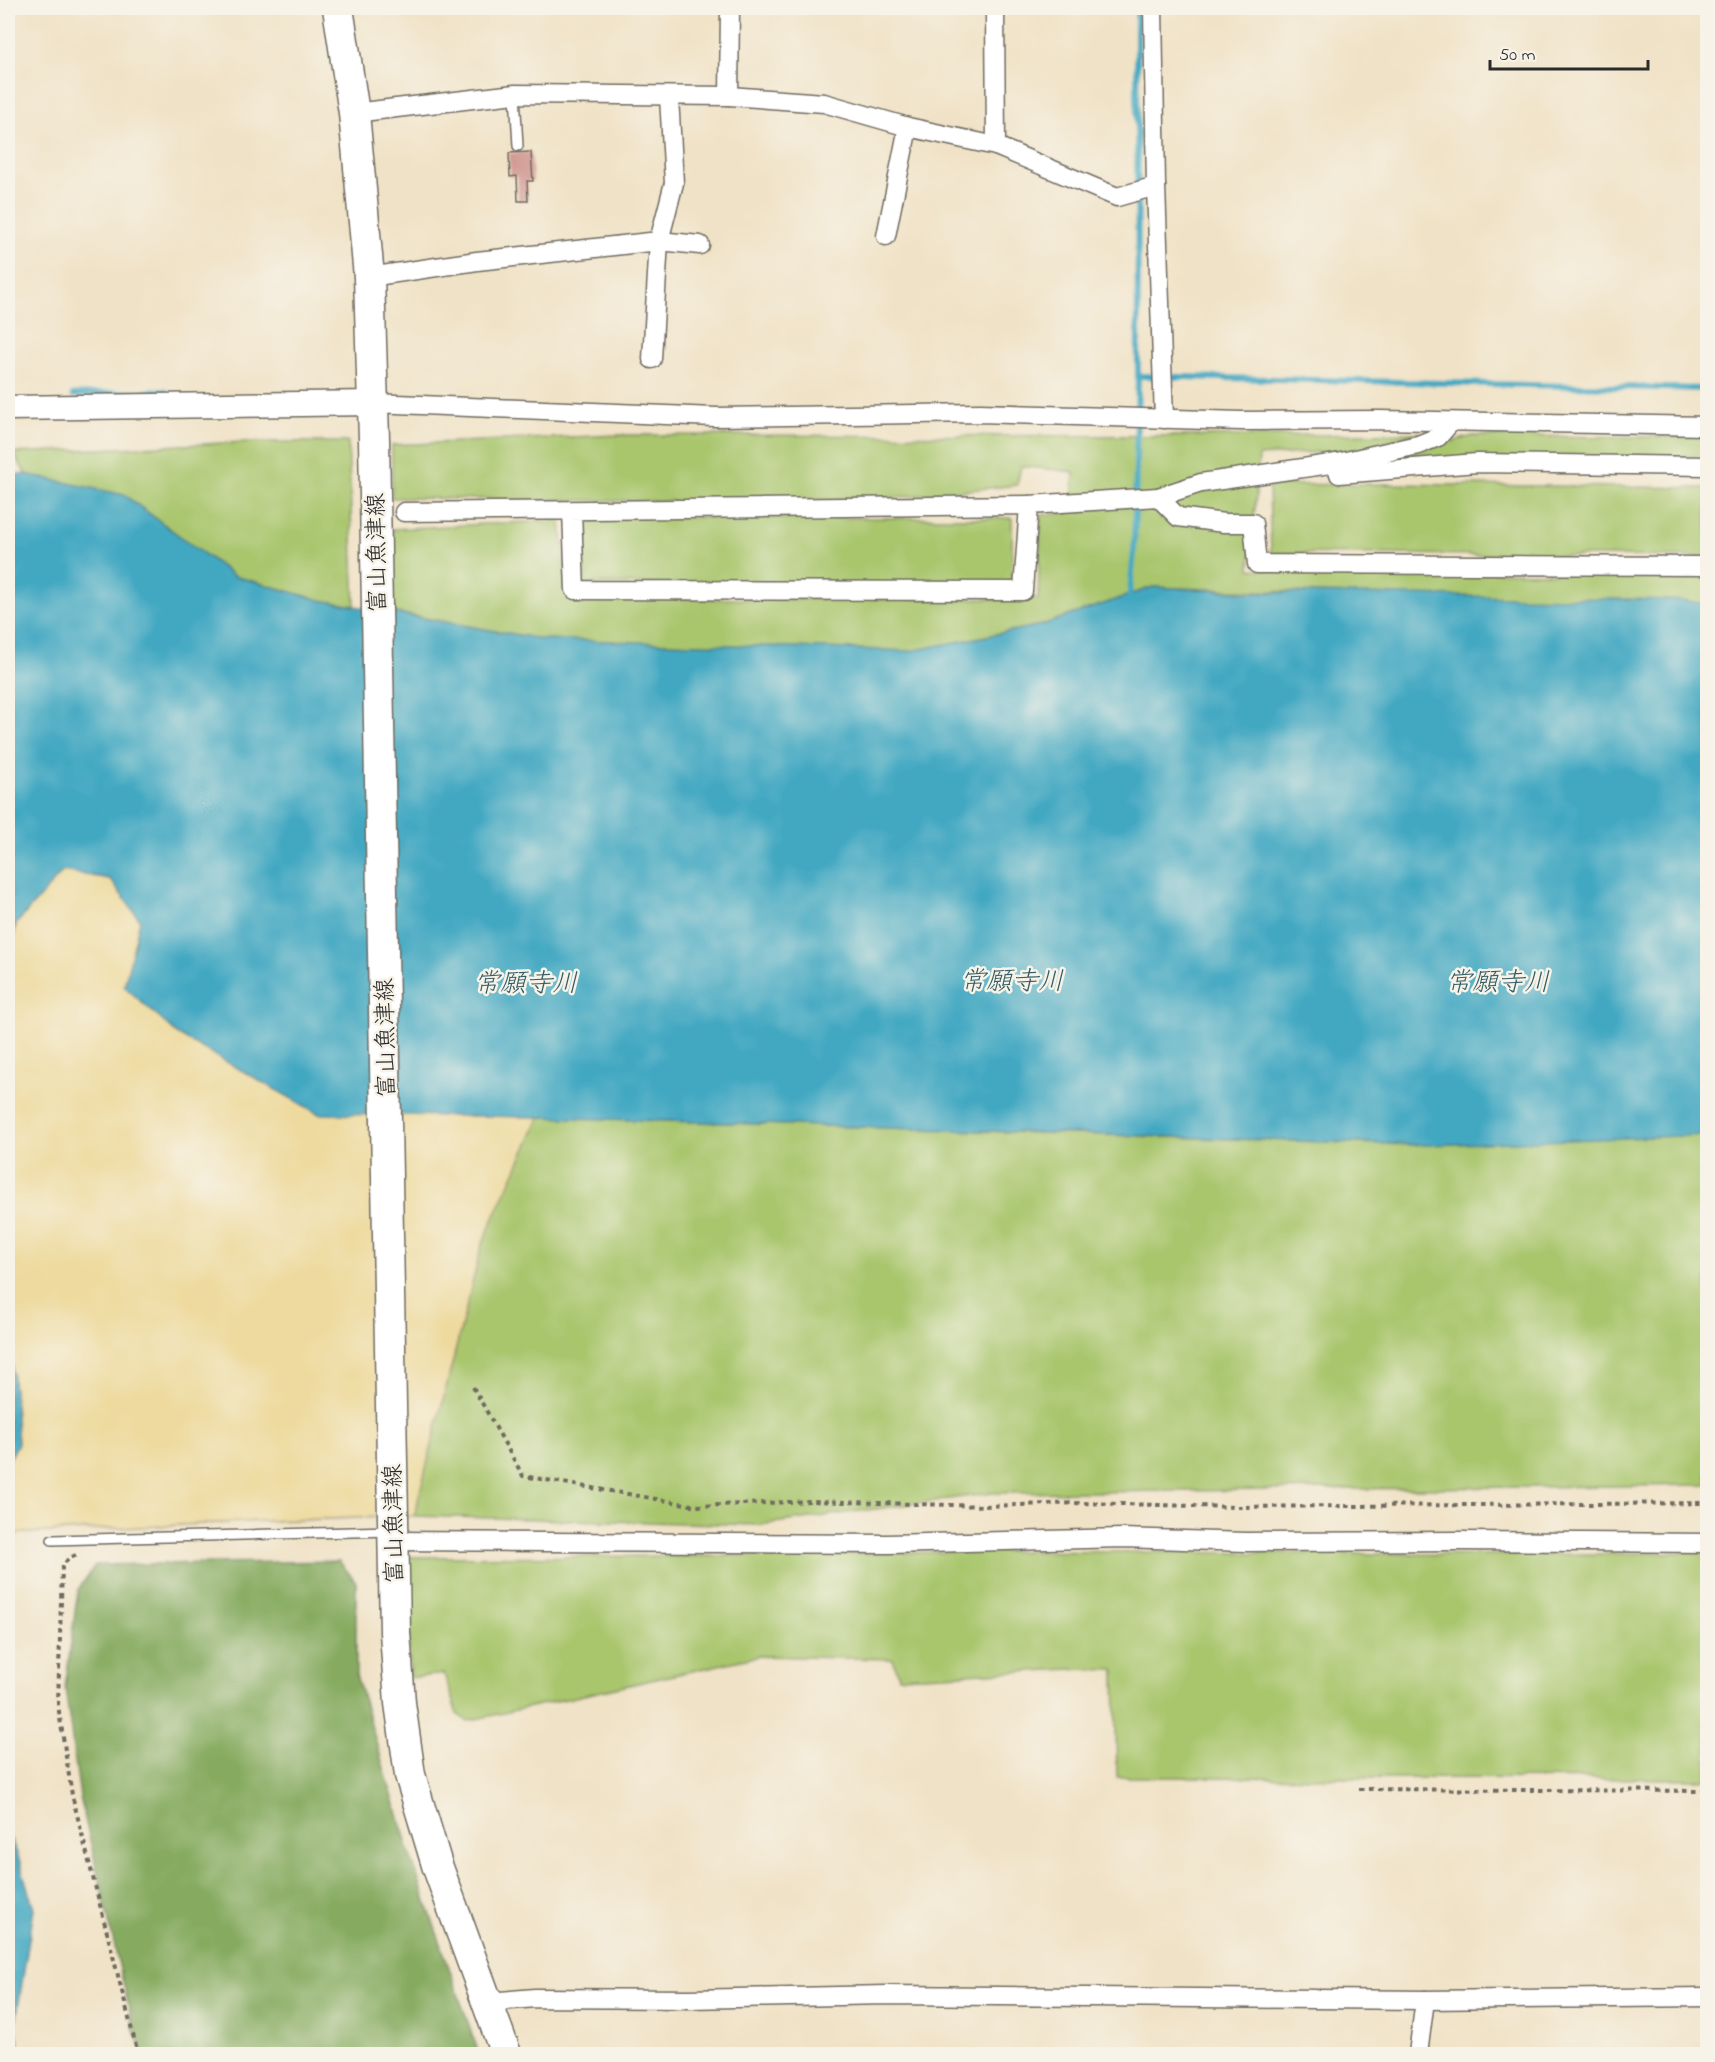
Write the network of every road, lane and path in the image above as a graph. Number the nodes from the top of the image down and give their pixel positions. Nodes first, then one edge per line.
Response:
1 (338, 8) edge
2 (730, 8) edge
3 (995, 8) edge
4 (1153, 8) edge
5 (515, 94) junction
6 (729, 96) junction
7 (669, 97) junction
8 (354, 113) junction
9 (908, 127) junction
10 (518, 146) dead end
11 (996, 146) junction
12 (1156, 186) junction
13 (886, 236) dead end
14 (659, 242) junction
15 (700, 245) dead end
16 (369, 277) junction
17 (652, 359) dead end
18 (373, 402) junction
19 (8, 408) edge
20 (1164, 419) junction
21 (1451, 422) junction
22 (1707, 426) edge
23 (1337, 463) junction
24 (1707, 466) edge
25 (1158, 498) junction
26 (1029, 505) junction
27 (572, 511) junction
28 (404, 512) dead end
29 (1707, 566) edge
30 (473, 1387) dead end
31 (1707, 1503) edge
32 (393, 1531) junction
33 (52, 1540) dead end
34 (1707, 1543) edge
35 (84, 1551) dead end
36 (1359, 1789) dead end
37 (1707, 1791) edge
38 (1707, 1997) edge
39 (1425, 2000) junction
40 (488, 2002) junction
41 (138, 2055) edge
42 (506, 2055) edge
43 (1418, 2055) edge

1 - 8 main road, 富山魚津線
2 - 6 street
3 - 11 street
4 - 12 street
5 - 7 street
5 - 8 street
5 - 10 lane
6 - 7 street
6 - 9 street
7 - 14 street
8 - 16 main road, 富山魚津線
9 - 11 street
9 - 13 street
11 - 12 street
12 - 20 street
14 - 15 street
14 - 16 street
14 - 17 street
16 - 18 main road, 富山魚津線
18 - 19 street
18 - 20 street
18 - 32 main road, 富山魚津線
20 - 21 street
21 - 22 street
21 - 23 street
23 - 24 street
23 - 25 street
25 - 26 street
25 - 29 street
26 - 27 street
26 - 27 street
27 - 28 street
30 - 31 path
32 - 33 lane
32 - 34 street
32 - 40 main road, 富山魚津線
35 - 41 path
36 - 37 path
38 - 39 street
39 - 40 street
39 - 43 street
40 - 42 main road, 富山魚津線

